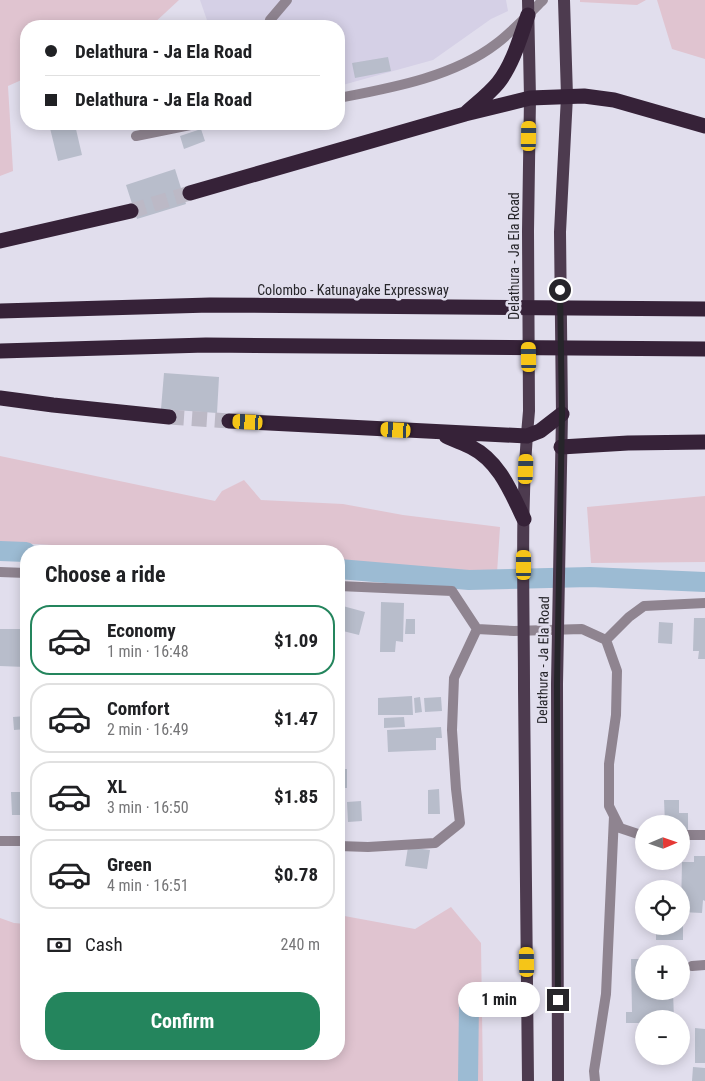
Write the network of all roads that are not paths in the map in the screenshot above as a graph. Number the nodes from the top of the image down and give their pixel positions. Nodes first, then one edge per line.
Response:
1 (287, 0) edge
2 (543, 0) edge
3 (564, 0) edge
4 (528, 8) edge
5 (270, 20) edge
6 (567, 96) junction
7 (345, 97) edge
8 (530, 98) junction
9 (465, 114) junction
10 (705, 126) edge
11 (166, 130) edge
12 (136, 136) dead end
13 (190, 193) tunnel mouth
14 (131, 211) tunnel mouth
15 (0, 241) edge
16 (705, 309) edge
17 (0, 311) edge
18 (705, 350) edge
19 (0, 351) edge
20 (0, 398) edge
21 (562, 409) junction
22 (169, 417) tunnel mouth
23 (229, 421) tunnel mouth
24 (434, 432) junction
25 (527, 436) junction
26 (705, 442) edge
27 (561, 447) junction
28 (524, 522) junction
29 (0, 572) edge
30 (20, 573) edge
31 (345, 586) edge
32 (705, 603) edge
33 (477, 629) junction
34 (606, 640) junction
35 (614, 816) junction
36 (635, 833) edge
37 (690, 835) edge
38 (705, 835) edge
39 (0, 841) edge
40 (20, 841) edge
41 (345, 846) edge
42 (705, 965) edge
43 (692, 966) dead end
44 (528, 1081) edge
45 (558, 1081) edge
46 (594, 1081) edge

1 - 5 street
2 - 4 street
3 - 6 main road, Delathura - Ja Ela Road
4 - 7 street
4 - 8 main road, Delathura - Ja Ela Road
4 - 9 highway
6 - 8 highway
6 - 10 highway
6 - 21 main road, Delathura - Ja Ela Road
8 - 9 highway
8 - 25 main road, Delathura - Ja Ela Road
9 - 13 highway
11 - 12 street
14 - 15 highway
16 - 17 highway, Colombo - Katunayake Expressway
18 - 19 highway
20 - 22 highway
21 - 25 highway
21 - 27 main road, Delathura - Ja Ela Road
23 - 24 highway
24 - 25 highway
24 - 28 highway
25 - 28 main road, Delathura - Ja Ela Road
26 - 27 highway
27 - 45 main road, Delathura - Ja Ela Road
28 - 44 main road, Delathura - Ja Ela Road
29 - 30 street
31 - 33 street
32 - 34 street
33 - 34 street
33 - 41 street
34 - 35 street
35 - 36 street
35 - 46 street
37 - 38 street
39 - 40 street
42 - 43 street

